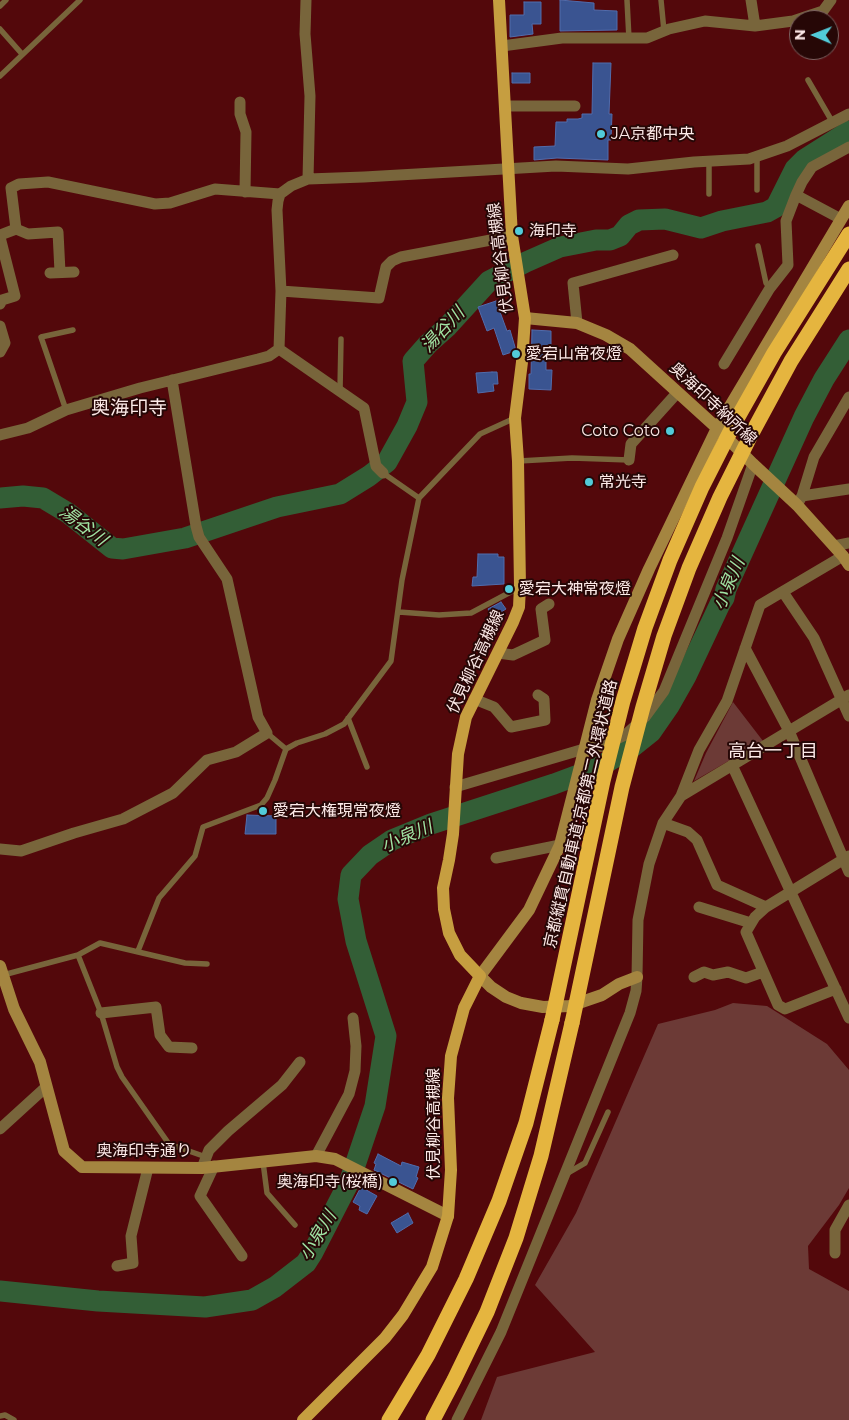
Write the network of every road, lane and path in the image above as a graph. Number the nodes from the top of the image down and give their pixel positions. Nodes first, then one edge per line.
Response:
1 (6, 0) edge
2 (80, 0) edge
3 (306, 0) edge
4 (499, 0) edge
5 (627, 0) edge
6 (662, 0) edge
7 (751, 0) edge
8 (831, 0) edge
9 (0, 6) edge
10 (755, 26) junction
11 (0, 30) edge
12 (664, 31) junction
13 (629, 39) junction
14 (502, 46) junction
15 (22, 54) junction
16 (0, 76) edge
17 (808, 80) dead end
18 (240, 102) dead end
19 (505, 106) junction
20 (576, 106) dead end
21 (849, 114) edge
22 (833, 123) junction
23 (849, 147) edge
24 (757, 157) junction
25 (710, 161) junction
26 (508, 168) junction
27 (308, 179) junction
28 (757, 190) dead end
29 (245, 192) junction
30 (280, 194) junction
31 (709, 194) dead end
32 (796, 194) junction
33 (849, 206) edge
34 (841, 219) junction
35 (16, 229) junction
36 (849, 234) edge
37 (0, 236) edge
38 (512, 236) junction
39 (758, 246) dead end
40 (673, 255) dead end
41 (849, 269) edge
42 (74, 272) dead end
43 (770, 288) junction
44 (281, 291) junction
45 (0, 304) edge
46 (525, 318) junction
47 (577, 323) junction
48 (0, 326) edge
49 (73, 330) dead end
50 (341, 339) dead end
51 (279, 350) junction
52 (0, 352) edge
53 (724, 364) dead end
54 (172, 380) junction
55 (340, 390) junction
56 (677, 392) junction
57 (849, 397) edge
58 (66, 410) junction
59 (515, 418) junction
60 (718, 428) junction
61 (0, 436) edge
62 (629, 460) joint
63 (518, 461) junction
64 (756, 467) junction
65 (379, 469) joint
66 (849, 490) edge
67 (419, 498) junction
68 (796, 500) junction
69 (849, 544) edge
70 (834, 546) junction
71 (846, 561) edge
72 (520, 586) junction
73 (783, 592) junction
74 (549, 604) dead end
75 (398, 612) junction
76 (745, 648) junction
77 (498, 653) junction
78 (538, 695) dead end
79 (845, 697) edge
80 (474, 699) junction
81 (849, 716) edge
82 (348, 718) junction
83 (789, 731) junction
84 (267, 733) junction
85 (286, 749) junction
86 (583, 751) junction
87 (732, 765) junction
88 (367, 767) dead end
89 (455, 788) junction
90 (681, 796) junction
91 (663, 822) junction
92 (560, 845) junction
93 (0, 849) edge
94 (496, 858) dead end
95 (846, 858) edge
96 (849, 872) edge
97 (791, 892) junction
98 (766, 907) junction
99 (699, 908) dead end
100 (751, 923) junction
101 (138, 951) junction
102 (78, 956) junction
103 (207, 964) dead end
104 (1, 970) edge
105 (764, 972) junction
106 (480, 976) junction
107 (638, 977) junction
108 (694, 977) dead end
109 (836, 989) junction
110 (101, 1013) junction
111 (353, 1018) dead end
112 (849, 1018) edge
113 (192, 1048) dead end
114 (300, 1062) dead end
115 (46, 1087) junction
116 (608, 1112) dead end
117 (0, 1129) edge
118 (316, 1156) junction
119 (262, 1162) junction
120 (208, 1164) junction
121 (148, 1168) junction
122 (564, 1175) junction
123 (849, 1205) edge
124 (448, 1216) junction
125 (295, 1224) dead end
126 (835, 1253) dead end
127 (242, 1256) dead end
128 (117, 1266) dead end
129 (0, 1416) edge
130 (14, 1420) edge
131 (303, 1420) edge
132 (389, 1420) edge
133 (433, 1420) edge
134 (457, 1420) edge

1 - 9 lane
2 - 15 lane
3 - 27 street
4 - 14 main road, 伏見柳谷高槻線
5 - 13 lane
6 - 12 lane
7 - 10 street
8 - 10 street
10 - 12 street
11 - 15 lane
12 - 13 street
13 - 14 street
14 - 19 main road, 伏見柳谷高槻線
15 - 16 lane
17 - 22 lane
18 - 29 street
19 - 20 street
19 - 26 main road, 伏見柳谷高槻線
21 - 22 street
22 - 24 street
23 - 32 street
24 - 25 street
24 - 28 lane
25 - 26 street
25 - 31 lane
26 - 27 street
26 - 38 main road, 伏見柳谷高槻線
27 - 30 street
29 - 30 street
29 - 35 street
30 - 44 street
32 - 34 street
32 - 43 street
33 - 34 street
34 - 60 street
35 - 37 street
35 - 42 street
36 - 132 highway, 京都縦貫自動車道;京都第二外環状道路, bridge
37 - 45 street
38 - 44 street
38 - 46 main road, 伏見柳谷高槻線
39 - 43 lane
40 - 47 street
41 - 133 highway, 京都縦貫自動車道;京都第二外環状道路, bridge
43 - 53 street
44 - 51 street
46 - 47 street, 奥海印寺納所線
46 - 59 main road, 伏見柳谷高槻線
47 - 56 street, 奥海印寺納所線
48 - 52 street
49 - 58 lane
50 - 55 lane
51 - 54 street
51 - 55 street
54 - 58 street
54 - 84 street
55 - 65 street
56 - 60 street, 奥海印寺納所線
56 - 62 street
57 - 68 street
58 - 61 street
59 - 63 main road, 伏見柳谷高槻線
59 - 67 lane
60 - 64 street, 奥海印寺納所線
60 - 86 street
62 - 63 lane
63 - 72 main road, 伏見柳谷高槻線
64 - 68 street, 奥海印寺納所線
64 - 86 street
65 - 67 lane
66 - 68 street
67 - 75 lane
68 - 70 street, 奥海印寺納所線
69 - 70 street
70 - 71 street, 奥海印寺納所線
71 - 73 street
72 - 75 lane
72 - 77 main road, 伏見柳谷高槻線
73 - 76 street
73 - 79 street
74 - 77 street
75 - 82 lane
76 - 83 street
76 - 90 street
77 - 80 main road, 伏見柳谷高槻線
78 - 80 street
79 - 81 street
79 - 83 street
80 - 89 main road, 伏見柳谷高槻線
82 - 85 lane
82 - 88 lane
83 - 87 street
83 - 95 street
84 - 85 lane
84 - 93 street
85 - 101 lane
86 - 89 street
86 - 92 street
87 - 90 street
87 - 97 street
89 - 106 main road, 伏見柳谷高槻線
90 - 91 street
91 - 98 street
91 - 107 street
92 - 94 street
92 - 106 street
95 - 96 street
95 - 97 street
97 - 98 street
97 - 109 street
98 - 100 street
99 - 100 street
100 - 105 street
101 - 102 lane
101 - 103 lane
102 - 104 lane
102 - 110 lane
104 - 115 street, 奥海印寺通り
105 - 108 street
105 - 109 street
106 - 107 street
106 - 124 main road, 伏見柳谷高槻線
107 - 122 street
109 - 112 street
110 - 113 street
110 - 120 lane
111 - 118 street
114 - 120 street
115 - 117 street
115 - 121 street, 奥海印寺通り
116 - 122 lane
118 - 119 street, 奥海印寺通り
118 - 124 street, 奥海印寺通り
119 - 120 street, 奥海印寺通り
119 - 125 lane
120 - 121 street, 奥海印寺通り
120 - 127 street
121 - 128 street
122 - 134 street
123 - 126 street
124 - 131 main road, 伏見柳谷高槻線
129 - 130 lane

